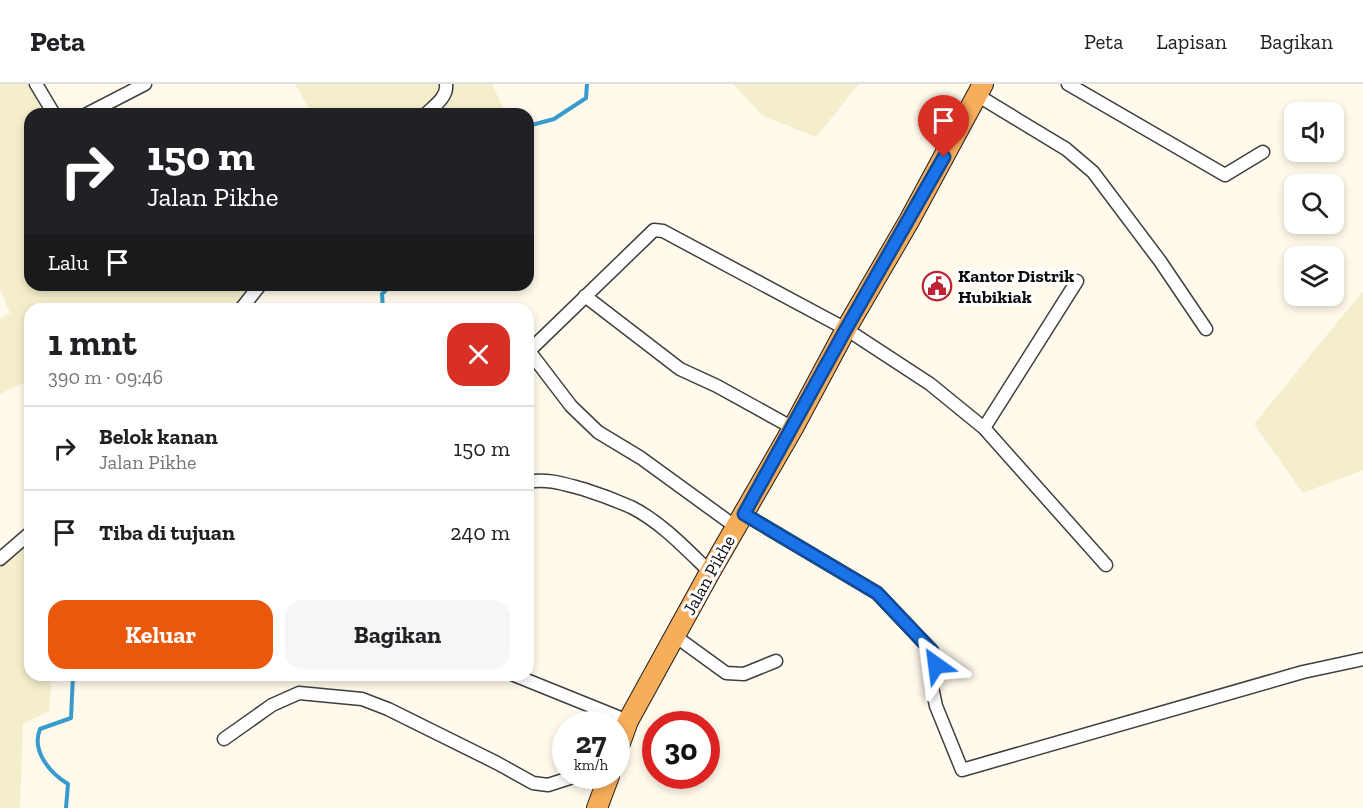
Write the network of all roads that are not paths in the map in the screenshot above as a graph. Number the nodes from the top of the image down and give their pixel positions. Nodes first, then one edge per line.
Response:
1 (36, 84) edge
2 (145, 84) edge
3 (446, 84) edge
4 (1068, 84) edge
5 (980, 90) edge
6 (50, 108) edge
7 (99, 108) edge
8 (432, 108) edge
9 (1263, 152) dead end
10 (1077, 281) dead end
11 (255, 291) edge
12 (585, 296) junction
13 (246, 303) edge
14 (846, 329) junction
15 (1206, 329) dead end
16 (534, 346) edge
17 (534, 358) edge
18 (792, 428) junction
19 (984, 428) junction
20 (534, 481) edge
21 (740, 521) junction
22 (24, 538) edge
23 (0, 559) edge
24 (1106, 565) dead end
25 (710, 572) junction
26 (675, 636) junction
27 (1363, 659) edge
28 (776, 661) dead end
29 (529, 681) edge
30 (603, 711) edge
31 (630, 717) edge
32 (224, 739) dead end
33 (552, 784) edge
34 (604, 789) edge
35 (597, 808) edge

1 - 6 street
2 - 7 street
3 - 8 street
4 - 9 street
5 - 14 highway, Jalan Pikhe
5 - 15 street
10 - 19 street
11 - 13 street
12 - 14 street
12 - 16 street
12 - 18 street
14 - 18 highway, Jalan Pikhe
14 - 19 street
17 - 21 street
18 - 21 highway, Jalan Pikhe
19 - 24 street
20 - 25 street
21 - 25 highway, Jalan Pikhe
21 - 27 street
22 - 23 street
25 - 26 highway, Jalan Pikhe
26 - 28 street
26 - 31 highway, Jalan Pikhe
29 - 30 street
32 - 33 street
34 - 35 highway

